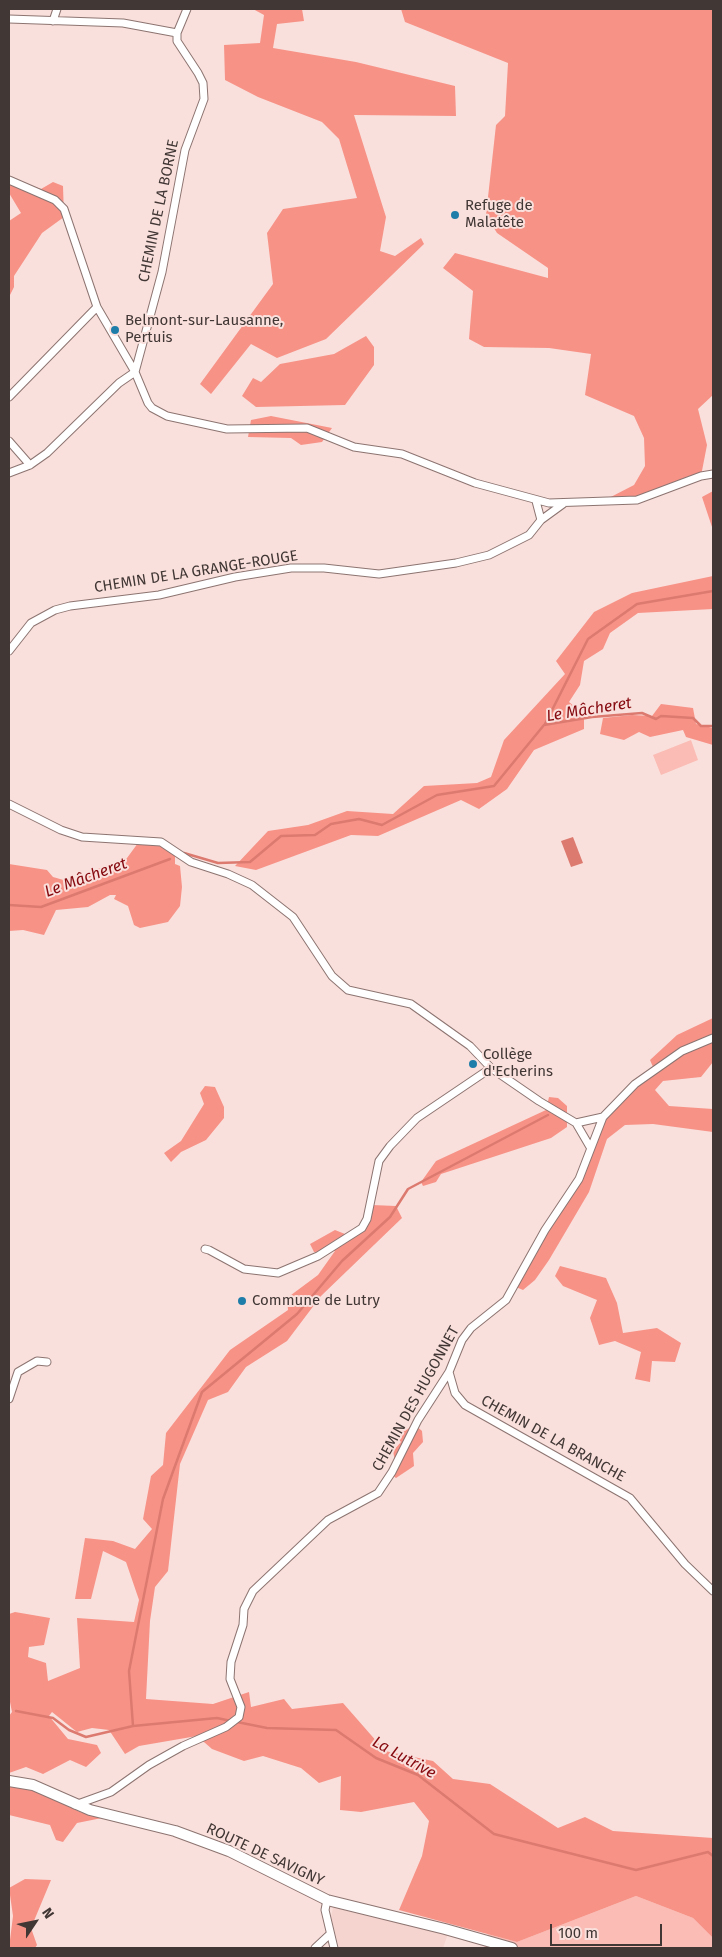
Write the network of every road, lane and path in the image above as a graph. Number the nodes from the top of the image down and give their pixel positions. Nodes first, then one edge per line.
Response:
1 (57, 9) edge
2 (187, 9) edge
3 (9, 20) edge
4 (52, 21) junction
5 (177, 33) junction
6 (9, 180) edge
7 (97, 307) junction
8 (135, 372) junction
9 (9, 398) edge
10 (9, 441) edge
11 (30, 465) junction
12 (9, 473) edge
13 (713, 474) edge
14 (536, 501) junction
15 (563, 504) junction
16 (541, 520) junction
17 (9, 651) edge
18 (9, 804) edge
19 (713, 1038) edge
20 (491, 1068) junction
21 (603, 1117) junction
22 (576, 1122) junction
23 (590, 1147) junction
24 (204, 1249) dead end
25 (47, 1362) dead end
26 (449, 1372) junction
27 (9, 1399) edge
28 (713, 1591) edge
29 (9, 1781) edge
30 (75, 1805) junction
31 (327, 1900) junction
32 (330, 1934) junction
33 (315, 1948) edge
34 (334, 1948) edge
35 (512, 1948) edge

1 - 4 street
2 - 5 street
3 - 4 street
4 - 5 street
5 - 8 street, CHEMIN DE LA BORNE
6 - 7 street
7 - 8 street
7 - 9 street
8 - 11 street
8 - 14 street
10 - 11 street
11 - 12 street
13 - 15 street
14 - 15 street
14 - 16 street
15 - 16 street, CHEMIN DE LA GRANGE-ROUGE
16 - 17 street, CHEMIN DE LA GRANGE-ROUGE
18 - 20 street
19 - 21 street
20 - 22 street
20 - 24 street
21 - 22 street
21 - 23 street, CHEMIN DES HUGONNET
22 - 23 street
23 - 26 street, CHEMIN DES HUGONNET
25 - 27 street
26 - 28 street, CHEMIN DE LA BRANCHE
26 - 30 street, CHEMIN DES HUGONNET
29 - 30 street, ROUTE DE SAVIGNY
30 - 31 street, ROUTE DE SAVIGNY
31 - 32 street
31 - 35 street, ROUTE DE SAVIGNY
32 - 33 street
32 - 34 street

